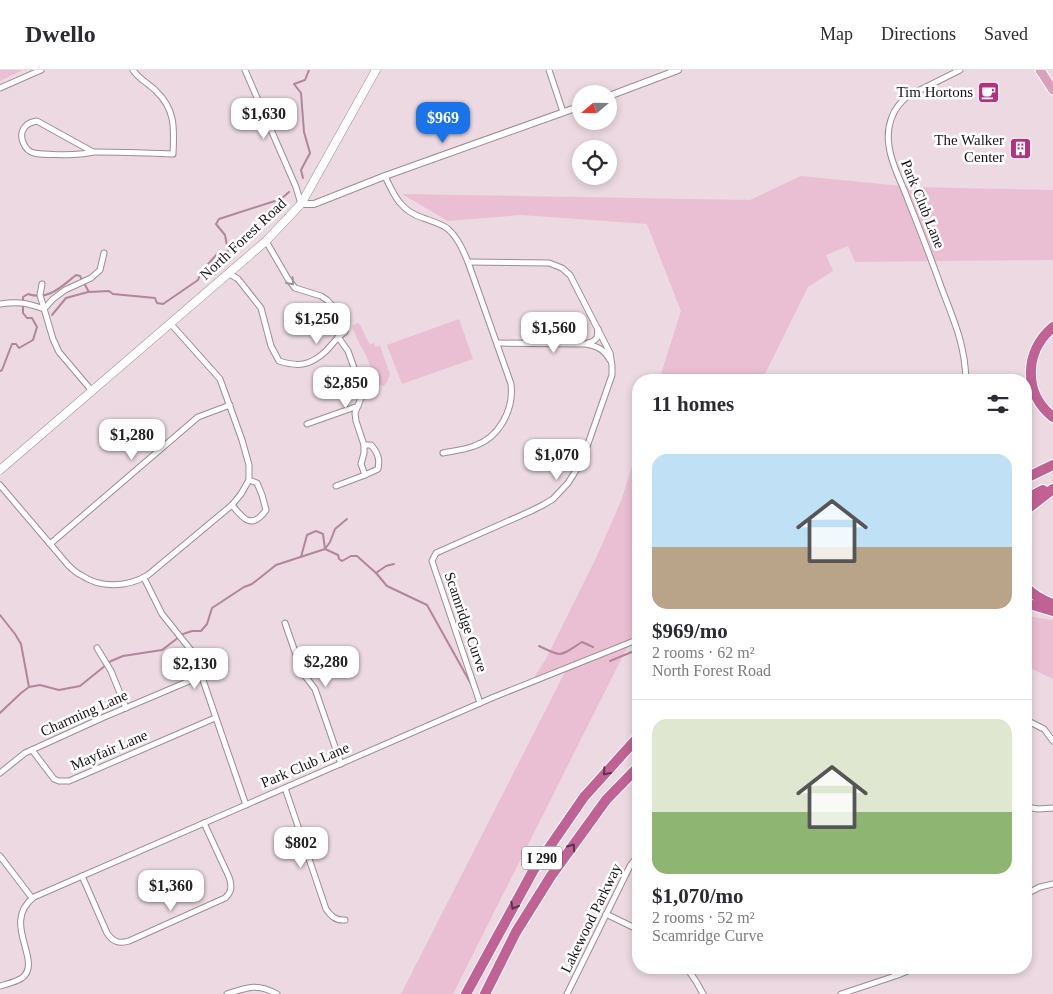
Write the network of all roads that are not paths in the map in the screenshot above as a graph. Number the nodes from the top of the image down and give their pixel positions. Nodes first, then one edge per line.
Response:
1 (40, 70) edge
2 (133, 70) edge
3 (245, 70) edge
4 (376, 70) edge
5 (549, 70) edge
6 (678, 70) edge
7 (960, 70) edge
8 (1040, 70) edge
9 (0, 88) edge
10 (1053, 90) edge
11 (618, 93) edge
12 (572, 109) edge
13 (563, 112) junction
14 (93, 152) junction
15 (385, 176) junction
16 (301, 204) junction
17 (266, 241) junction
18 (104, 253) dead end
19 (468, 262) junction
20 (228, 273) junction
21 (42, 284) dead end
22 (0, 304) edge
23 (44, 309) junction
24 (170, 323) junction
25 (1053, 323) edge
26 (1053, 327) edge
27 (598, 329) junction
28 (338, 337) junction
29 (496, 343) junction
30 (585, 344) junction
31 (612, 366) junction
32 (966, 374) edge
33 (1025, 374) edge
34 (1030, 374) edge
35 (1032, 384) edge
36 (92, 391) junction
37 (230, 405) junction
38 (358, 406) junction
39 (1053, 417) edge
40 (307, 424) dead end
41 (364, 445) junction
42 (443, 453) dead end
43 (1053, 465) edge
44 (0, 470) edge
45 (365, 475) junction
46 (1032, 475) edge
47 (249, 480) junction
48 (0, 485) edge
49 (336, 486) dead end
50 (1053, 487) edge
51 (1032, 496) edge
52 (232, 505) junction
53 (1032, 505) edge
54 (50, 544) junction
55 (144, 578) junction
56 (1032, 594) edge
57 (1053, 604) edge
58 (1032, 605) edge
59 (1053, 611) edge
60 (285, 623) dead end
61 (632, 642) edge
62 (97, 648) dead end
63 (201, 676) junction
64 (480, 703) junction
65 (126, 708) junction
66 (215, 718) junction
67 (1032, 723) edge
68 (1053, 741) edge
69 (632, 744) edge
70 (32, 750) junction
71 (341, 764) junction
72 (0, 773) edge
73 (632, 773) edge
74 (285, 788) junction
75 (246, 805) junction
76 (1032, 808) edge
77 (1053, 808) edge
78 (204, 823) junction
79 (0, 856) edge
80 (632, 863) edge
81 (82, 876) junction
82 (1053, 884) edge
83 (1032, 891) edge
84 (32, 898) junction
85 (606, 914) junction
86 (345, 920) dead end
87 (632, 927) edge
88 (691, 974) edge
89 (898, 974) edge
90 (0, 986) edge
91 (227, 994) edge
92 (277, 994) edge
93 (466, 994) edge
94 (485, 994) edge
95 (567, 994) edge
96 (703, 994) edge
97 (841, 994) edge

1 - 9 street
2 - 14 street
3 - 16 street
4 - 16 main road
5 - 13 street
6 - 11 street
7 - 32 street, Park Club Lane
8 - 10 main road
12 - 13 street, North Forest Road
13 - 15 street, North Forest Road
14 - 14 street
15 - 16 street, North Forest Road
15 - 19 street
16 - 17 main road, North Forest Road
17 - 20 main road, North Forest Road
17 -> 28 street
18 - 23 street
19 - 27 street, Scamridge Curve
19 - 29 street
20 - 24 main road, North Forest Road
20 - 28 street
21 - 23 street
22 - 23 street
23 - 36 street
24 - 36 main road, North Forest Road
24 - 37 street
25 - 33 highway
26 - 34 highway
27 - 30 street
27 - 31 street, Scamridge Curve
28 - 38 street
29 - 30 street
29 - 42 street
30 - 31 street
31 - 64 street, Scamridge Curve
35 - 39 highway
36 - 44 main road, North Forest Road
37 - 47 street
37 - 54 street
38 - 40 street
38 - 41 street
41 - 45 street
41 - 45 street
43 - 46 highway
45 - 49 street
47 - 52 street
47 - 52 street
48 - 54 street
50 - 51 highway
50 - 53 highway
52 - 55 street
54 - 55 street
55 - 63 street
56 - 57 highway
58 - 59 highway
60 - 71 street
61 - 64 street, Park Club Lane
62 - 65 street
63 - 65 street, Charming Lane
63 - 66 street
64 - 71 street, Park Club Lane
65 - 70 street, Charming Lane
66 - 70 street, Mayfair Lane
66 - 75 street
67 - 68 street
69 -> 93 highway, I 290
70 - 72 street
71 - 74 street, Park Club Lane
94 -> 73 highway, I 290
74 - 75 street, Park Club Lane
74 - 86 street
75 - 78 street, Park Club Lane
76 - 77 street
78 - 81 street, Park Club Lane
78 - 81 street
79 - 84 street
80 - 85 street, Lakewood Parkway
81 - 84 street, Park Club Lane
82 - 83 street
84 - 90 street
85 - 87 street
85 - 95 street, Lakewood Parkway
88 - 96 street
89 - 97 street
91 - 92 street

